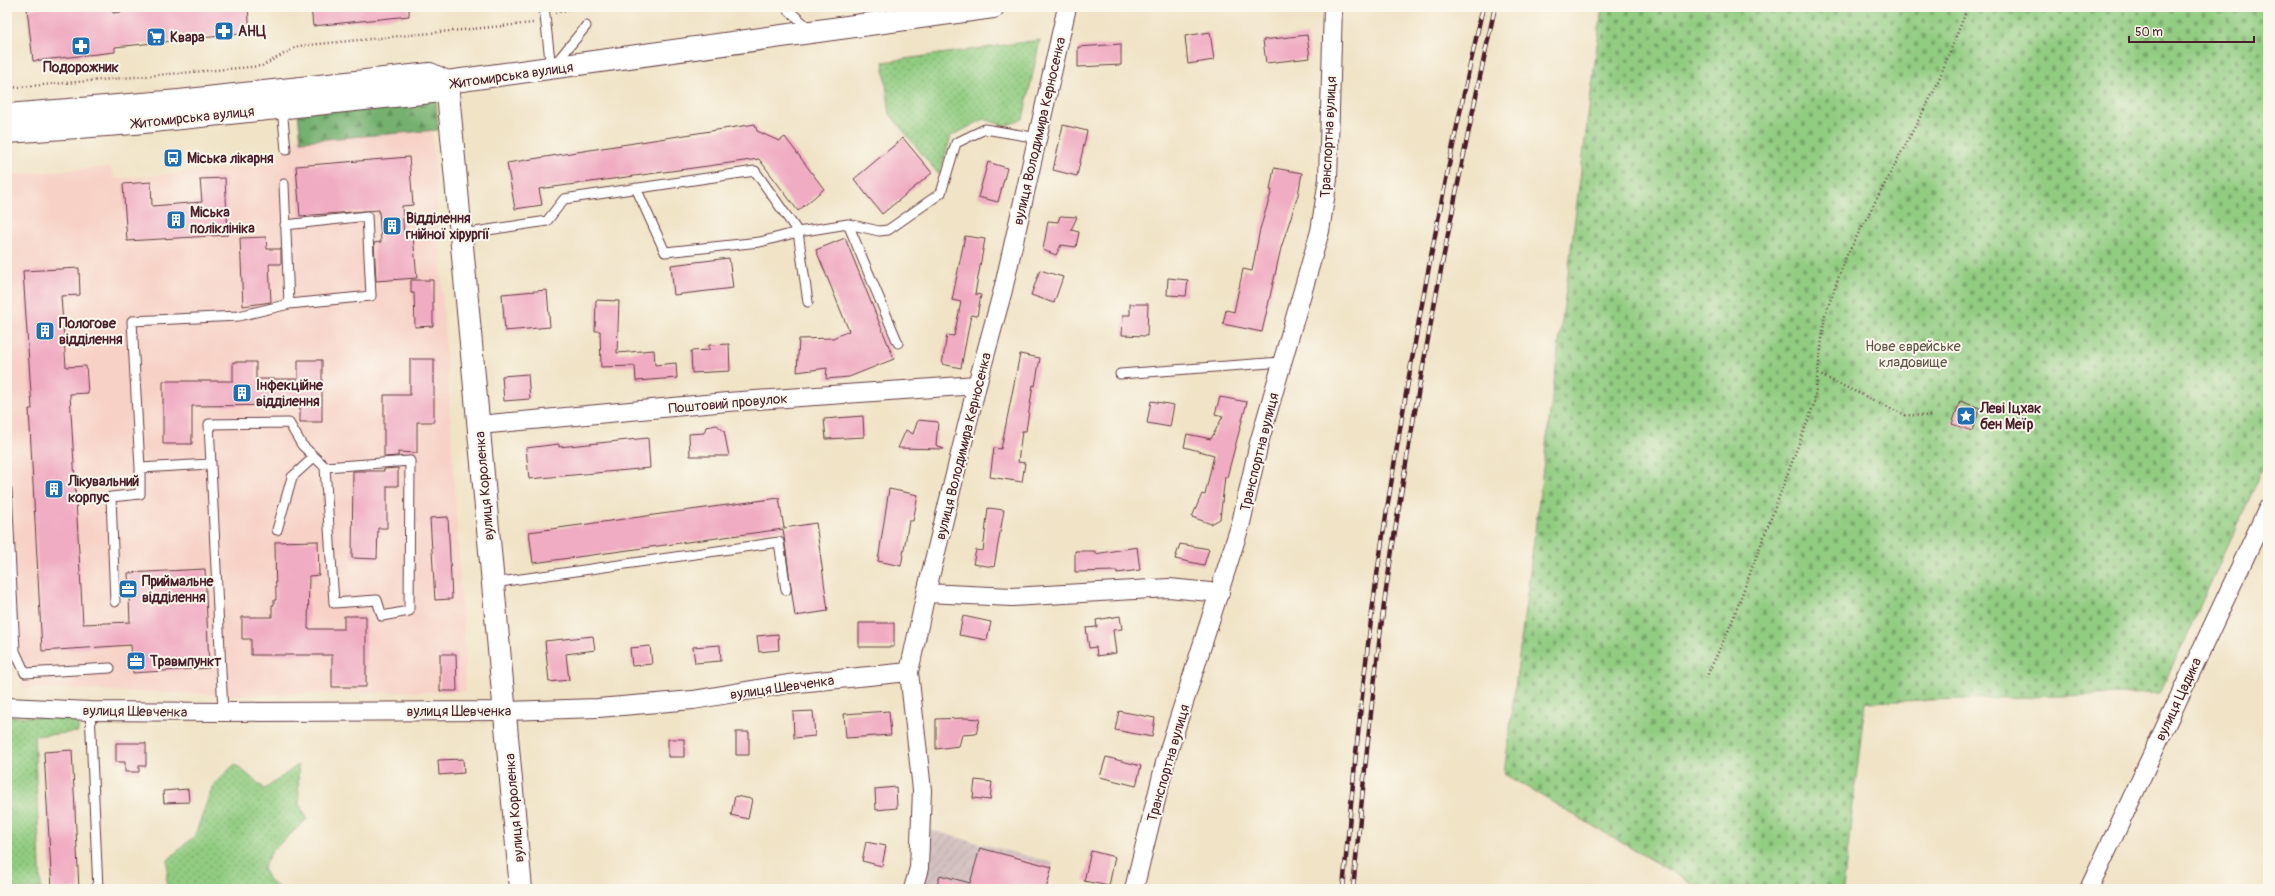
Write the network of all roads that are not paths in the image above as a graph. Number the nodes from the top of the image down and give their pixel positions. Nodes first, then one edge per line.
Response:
1 (544, 7) edge
2 (785, 7) edge
3 (994, 7) edge
4 (1067, 7) edge
5 (1333, 7) edge
6 (586, 26) dead end
7 (813, 32) junction
8 (551, 69) junction
9 (447, 82) junction
10 (282, 108) junction
11 (7, 115) edge
12 (7, 132) edge
13 (1038, 138) junction
14 (286, 150) dead end
15 (284, 184) dead end
16 (636, 188) junction
17 (848, 224) junction
18 (285, 225) junction
19 (798, 232) junction
20 (462, 234) junction
21 (808, 302) dead end
22 (289, 304) junction
23 (898, 343) dead end
24 (1282, 362) junction
25 (1120, 374) dead end
26 (977, 385) junction
27 (478, 425) junction
28 (314, 457) junction
29 (210, 464) junction
30 (325, 467) junction
31 (140, 468) junction
32 (7, 490) edge
33 (2268, 508) edge
34 (277, 530) dead end
35 (493, 584) junction
36 (10, 586) edge
37 (786, 590) dead end
38 (926, 593) junction
39 (1220, 593) junction
40 (115, 602) dead end
41 (11, 651) edge
42 (110, 668) dead end
43 (909, 672) junction
44 (7, 707) edge
45 (90, 711) junction
46 (506, 711) junction
47 (223, 712) junction
48 (98, 889) edge
49 (521, 889) edge
50 (913, 889) edge
51 (1134, 889) edge
52 (2089, 889) edge

1 - 8 lane
2 - 7 lane
3 - 7 main road, Житомирська вулиця
4 - 13 street, вулиця Володимира Керносенка
5 - 24 street, Транспортна вулиця
6 - 8 lane
7 - 8 main road, Житомирська вулиця
8 - 9 main road, Житомирська вулиця
9 - 10 main road, Житомирська вулиця
9 - 11 main road
9 - 20 main road, вулиця Короленка
10 - 12 main road, Житомирська вулиця
10 - 14 lane
13 - 17 lane
13 - 26 street, вулиця Володимира Керносенка
15 - 18 lane
16 - 19 lane
16 - 19 lane
16 - 20 lane
17 - 19 lane
17 - 23 lane
18 - 22 lane
18 - 22 lane
19 - 21 lane
20 - 27 main road, вулиця Короленка
22 - 31 lane
24 - 25 lane
24 - 39 street, Транспортна вулиця
26 - 27 street, Поштовий провулок
26 - 38 street, вулиця Володимира Керносенка
27 - 35 main road, вулиця Короленка
28 - 29 lane
28 - 30 lane
28 - 34 lane
29 - 31 lane
29 - 47 lane
30 - 30 lane
31 - 40 lane
32 - 36 lane
33 - 52 street, вулиця Цадика
35 - 37 lane
35 - 46 main road, вулиця Короленка
36 - 41 lane
38 - 39 street
38 - 43 street, вулиця Володимира Керносенка
39 - 51 street, Транспортна вулиця
41 - 42 lane
43 - 46 street, вулиця Шевченка
43 - 50 street, вулиця Володимира Керносенка
44 - 45 street, вулиця Шевченка
45 - 47 street, вулиця Шевченка
45 - 48 lane
46 - 47 street, вулиця Шевченка
46 - 49 main road, вулиця Короленка

